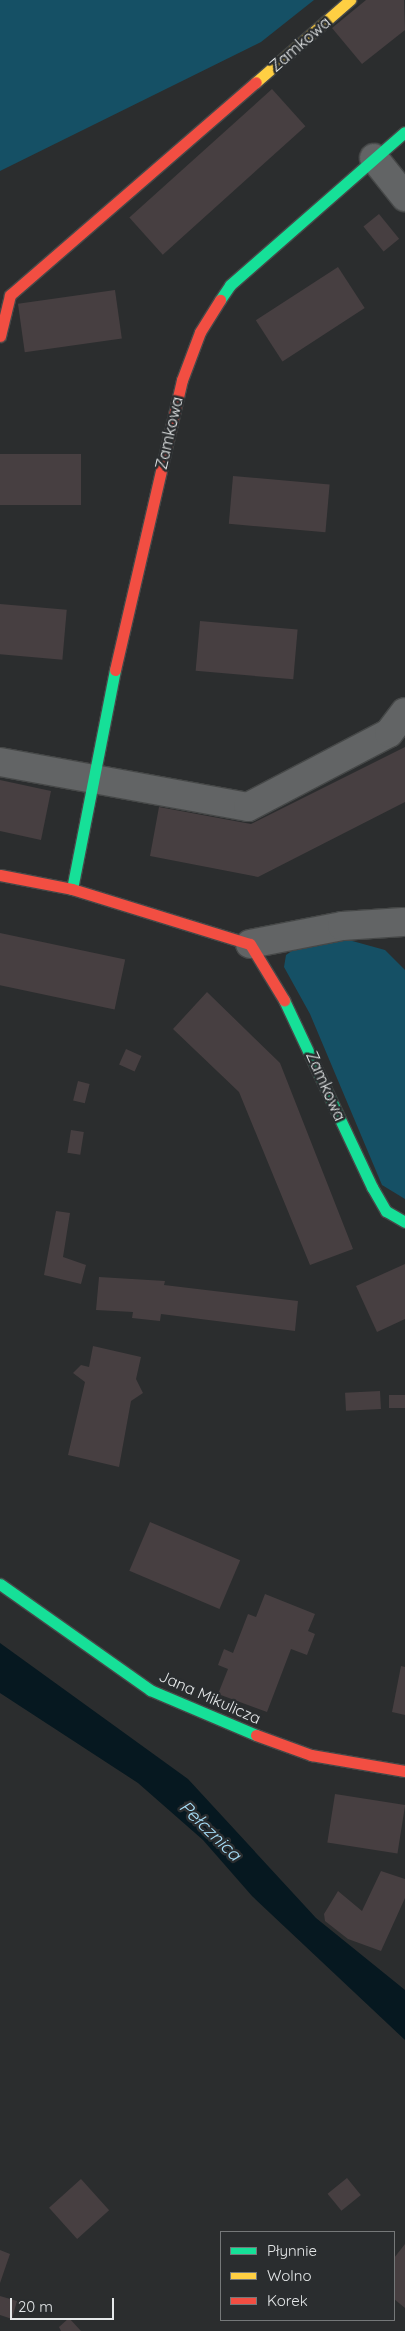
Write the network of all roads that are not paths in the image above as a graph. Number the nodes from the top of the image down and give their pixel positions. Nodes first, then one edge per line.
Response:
1 (350, 0) edge
2 (405, 132) edge
3 (374, 158) junction
4 (405, 196) edge
5 (0, 336) edge
6 (405, 712) edge
7 (0, 762) edge
8 (91, 778) junction
9 (0, 875) edge
10 (72, 889) junction
11 (404, 923) edge
12 (250, 944) junction
13 (405, 1222) edge
14 (0, 1584) edge
15 (405, 1771) edge

1 - 5 street, Zamkowa
2 - 3 street, Zamkowa
3 - 4 street
3 - 8 street, Zamkowa
6 - 8 street
7 - 8 street
8 - 10 street, Zamkowa
9 - 10 street
10 - 12 street
11 - 12 street
12 - 13 street, Zamkowa
14 - 15 street, Jana Mikulicza

